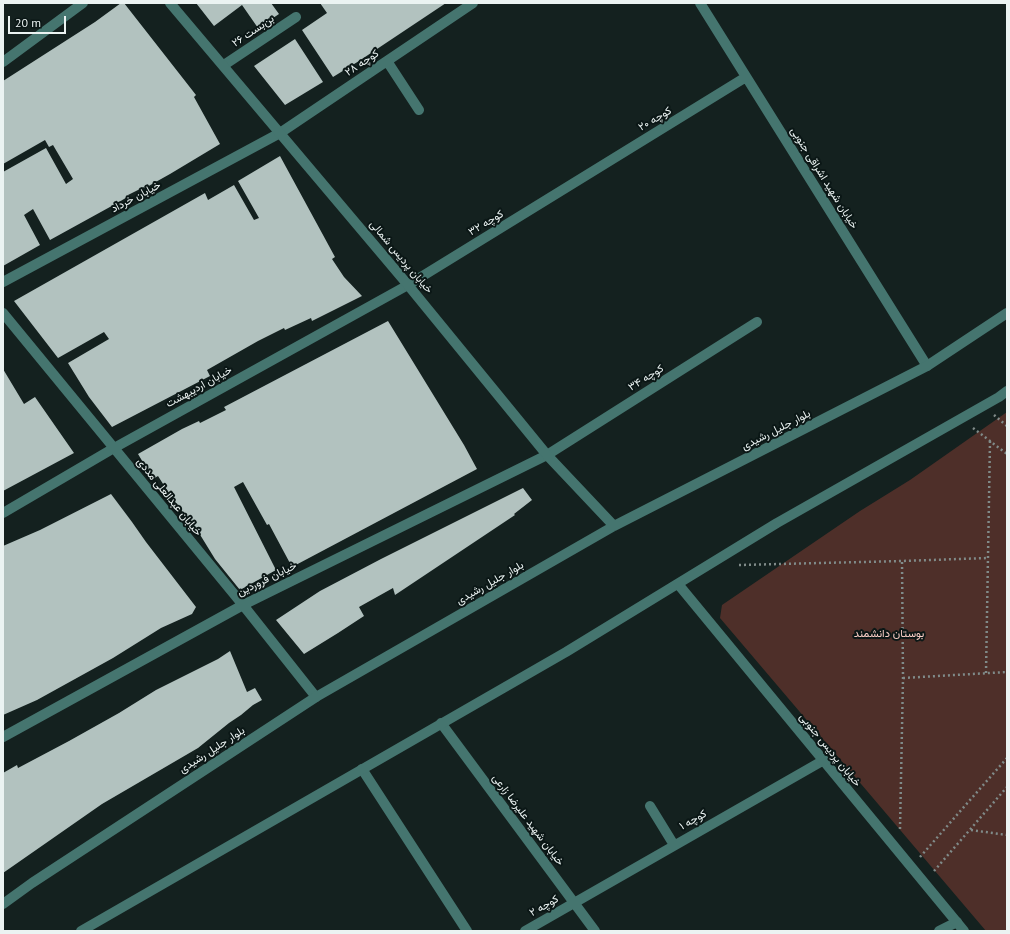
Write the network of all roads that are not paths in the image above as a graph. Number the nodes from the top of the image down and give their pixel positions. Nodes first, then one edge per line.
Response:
1 (83, 3) edge
2 (170, 3) edge
3 (473, 3) edge
4 (700, 3) edge
5 (296, 18) dead end
6 (387, 61) junction
7 (3, 62) edge
8 (224, 65) junction
9 (746, 77) junction
10 (419, 110) dead end
11 (280, 133) junction
12 (576, 182) joint
13 (3, 282) edge
14 (408, 285) junction
15 (3, 313) edge
16 (1007, 313) edge
17 (757, 322) dead end
18 (927, 366) junction
19 (1007, 391) edge
20 (114, 448) junction
21 (547, 455) junction
22 (3, 513) edge
23 (614, 526) junction
24 (678, 584) junction
25 (243, 604) junction
26 (316, 697) junction
27 (441, 723) junction
28 (3, 737) edge
29 (824, 760) junction
30 (362, 769) junction
31 (650, 806) dead end
32 (674, 845) junction
33 (575, 902) junction
34 (3, 904) edge
35 (957, 922) junction
36 (81, 931) edge
37 (467, 931) edge
38 (525, 931) edge
39 (595, 931) edge
40 (939, 931) edge
41 (964, 931) edge

1 - 7 street
2 - 8 street, خیابان پردیس شمالی
3 - 6 street, کوچه ۲۸
4 - 9 street, خیابان شهید اشراقی جنوبی
5 - 8 street, بن‌بست ۲۶
6 - 10 street
6 - 11 street, کوچه ۲۸
8 - 11 street, خیابان پردیس شمالی
9 - 12 street, کوچه ۲۰
9 - 18 street, خیابان شهید اشراقی جنوبی
11 - 13 street, خیابان خرداد
11 - 14 street, خیابان پردیس شمالی
12 - 14 street, کوچه ۳۲
14 - 20 street, خیابان اردیبهشت
14 - 21 street, خیابان پردیس شمالی
15 - 20 street, خیابان عبدالعلی مددی
16 - 18 street, بلوار جلیل رشیدی
17 - 21 street, کوچه ۳۴
18 - 23 street, بلوار جلیل رشیدی
19 - 24 street
20 - 22 street, خیابان اردیبهشت
20 - 25 street, خیابان عبدالعلی مددی
21 - 23 street, خیابان پردیس شمالی
21 - 25 street, خیابان فروردین
23 - 26 street, بلوار جلیل رشیدی
24 - 27 street
24 - 29 street, خیابان پردیس جنوبی
25 - 26 street, خیابان عبدالعلی مددی
25 - 28 street, خیابان فروردین
26 - 34 street, بلوار جلیل رشیدی
27 - 30 street
27 - 33 street, خیابان شهید علیرضا زارعی
29 - 32 street, کوچه ۱
29 - 35 street, خیابان پردیس جنوبی
30 - 36 street
30 - 37 street
31 - 32 street
32 - 33 street, کوچه ۱
33 - 38 street, کوچه ۲
33 - 39 street, خیابان شهید علیرضا زارعی
35 - 40 street
35 - 41 street, خیابان پردیس جنوبی

